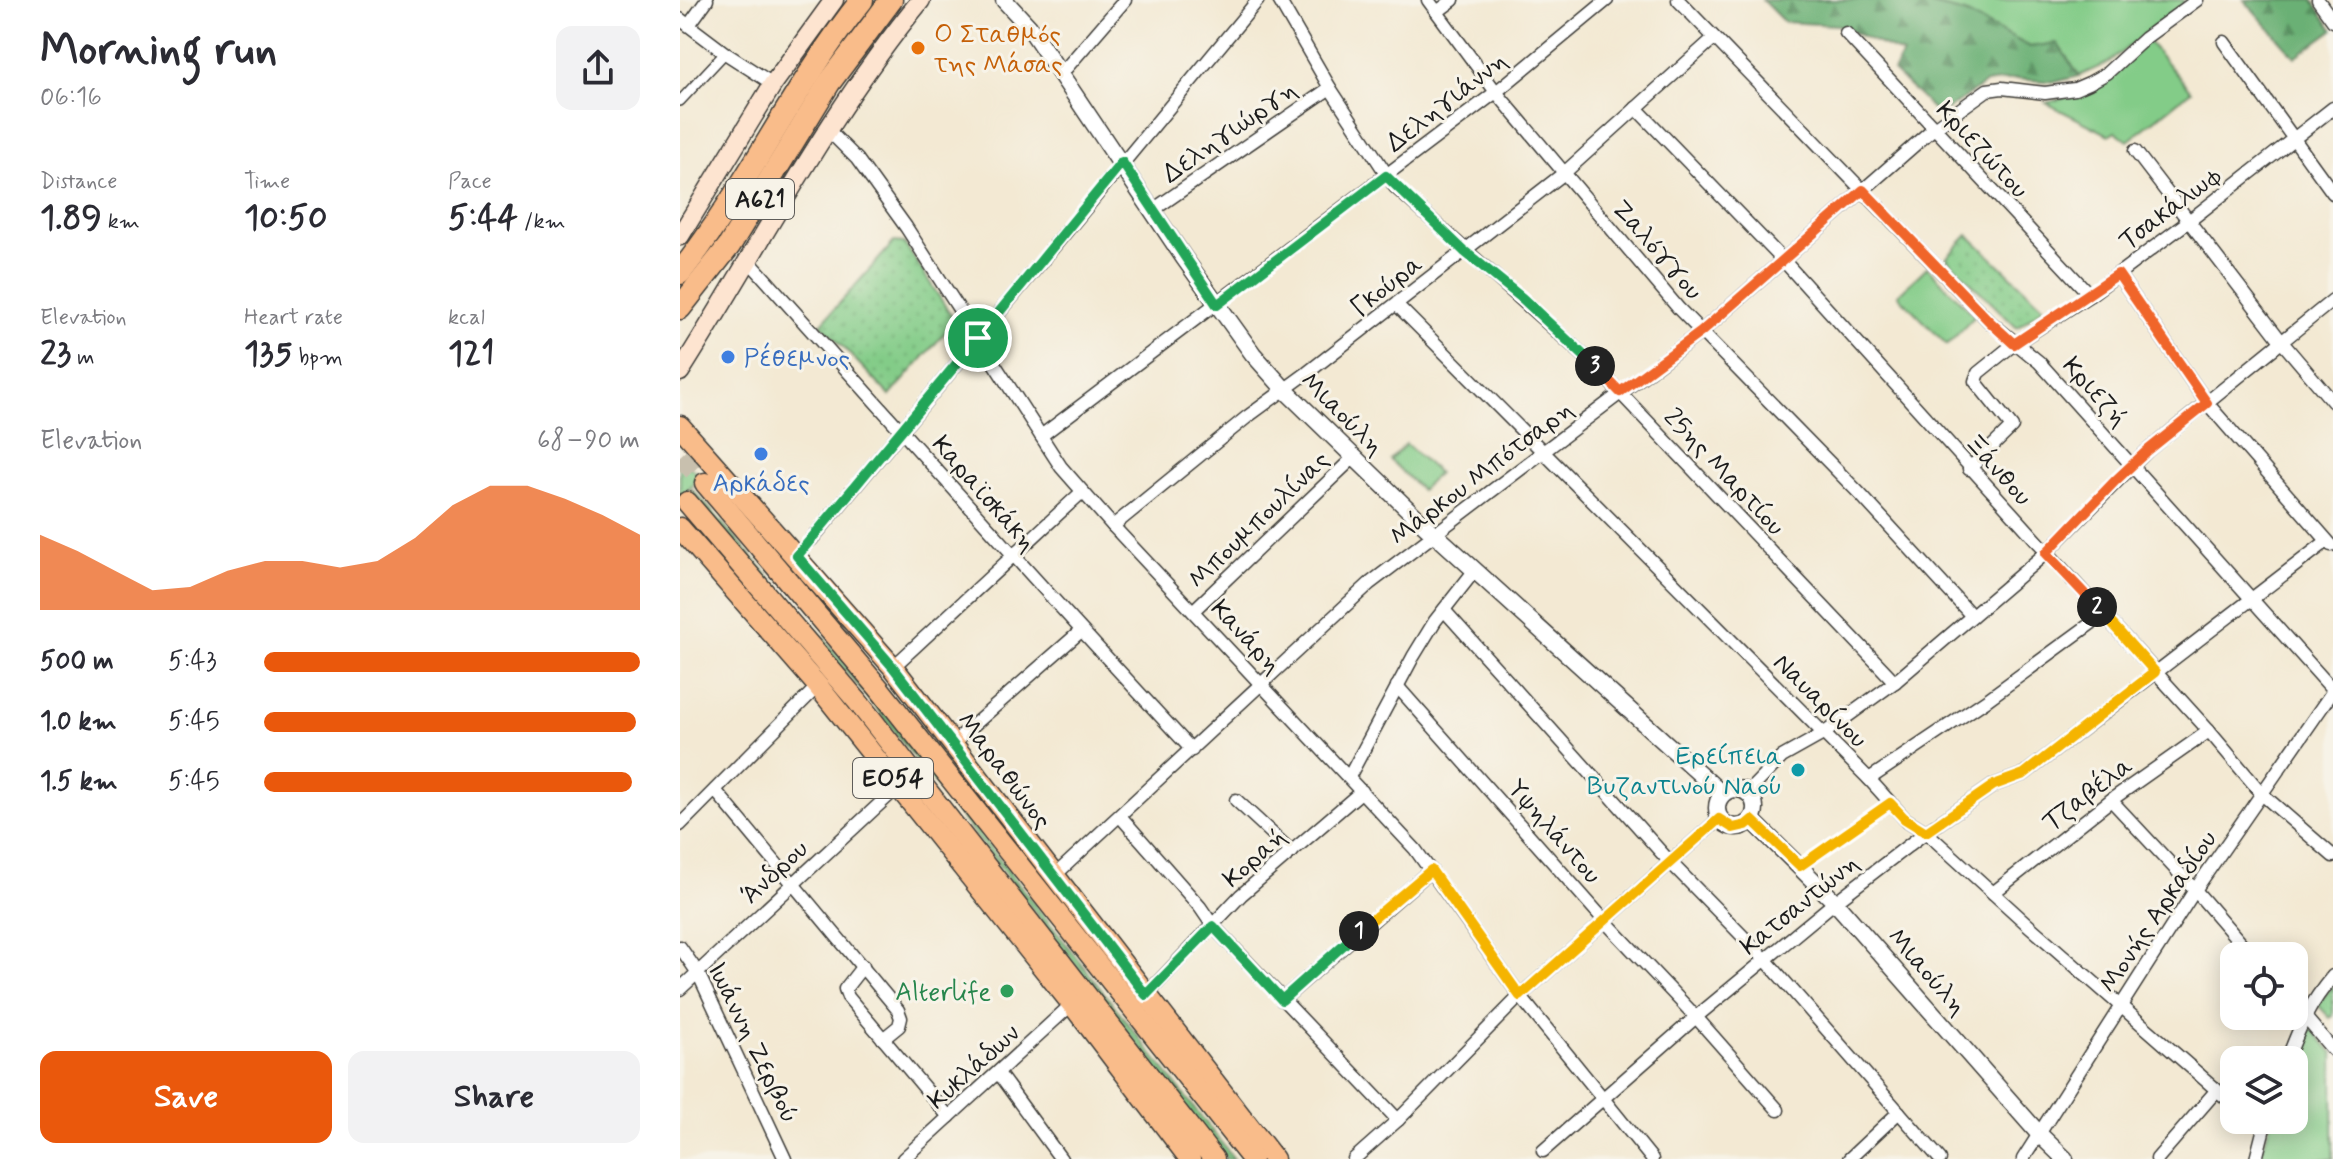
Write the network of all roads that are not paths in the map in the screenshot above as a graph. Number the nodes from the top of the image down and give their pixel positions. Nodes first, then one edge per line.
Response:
1 (707, 0) edge
2 (834, 0) edge
3 (862, 0) edge
4 (891, 0) edge
5 (921, 0) edge
6 (1004, 0) edge
7 (1125, 0) edge
8 (1258, 0) edge
9 (1279, 0) edge
10 (1428, 0) edge
11 (1453, 0) edge
12 (1607, 0) edge
13 (1678, 0) edge
14 (2197, 0) edge
15 (2318, 0) edge
16 (1437, 12) junction
17 (2333, 21) edge
18 (684, 22) edge
19 (1846, 33) dead end
20 (1714, 38) junction
21 (2224, 42) dead end
22 (725, 53) junction
23 (1061, 74) junction
24 (820, 76) junction
25 (773, 84) junction
26 (1330, 88) junction
27 (1496, 92) junction
28 (680, 101) edge
29 (1636, 108) junction
30 (2333, 108) edge
31 (1934, 128) junction
32 (828, 130) junction
33 (2295, 140) junction
34 (2135, 151) dead end
35 (1122, 162) junction
36 (1563, 174) junction
37 (1386, 176) junction
38 (1863, 190) junction
39 (2333, 193) edge
40 (1153, 210) junction
41 (2189, 221) junction
42 (680, 236) edge
43 (1464, 251) junction
44 (1783, 260) junction
45 (749, 261) junction
46 (680, 273) edge
47 (2118, 274) junction
48 (2090, 295) junction
49 (2333, 300) edge
50 (1217, 305) junction
51 (1397, 305) junction
52 (680, 308) edge
53 (1701, 332) junction
54 (978, 338) junction
55 (2281, 341) junction
56 (2014, 344) junction
57 (680, 372) edge
58 (1284, 389) junction
59 (1620, 392) junction
60 (2333, 402) edge
61 (2207, 403) junction
62 (680, 426) edge
63 (902, 432) junction
64 (1041, 436) junction
65 (680, 451) edge
66 (1546, 452) junction
67 (1353, 458) junction
68 (713, 463) junction
69 (2133, 465) junction
70 (1969, 469) junction
71 (705, 483) tunnel mouth
72 (1082, 492) junction
73 (687, 502) dead end
74 (1113, 526) junction
75 (682, 531) edge
76 (1436, 534) junction
77 (811, 540) joint
78 (2330, 544) edge
79 (2046, 553) junction
80 (797, 556) junction
81 (1011, 557) junction
82 (1475, 570) junction
83 (2251, 600) junction
84 (1444, 610) junction
85 (1193, 611) junction
86 (2104, 614) junction
87 (1972, 616) junction
88 (1081, 631) junction
89 (893, 667) junction
90 (2155, 672) junction
91 (1895, 682) junction
92 (1261, 683) junction
93 (818, 686) junction
94 (1397, 686) junction
95 (2333, 690) edge
96 (2209, 731) junction
97 (1823, 734) junction
98 (952, 744) junction
99 (1192, 750) junction
100 (1349, 777) junction
101 (1869, 779) junction
102 (899, 786) junction
103 (715, 790) junction
104 (1362, 791) junction
105 (1747, 793) junction
106 (1722, 794) junction
107 (2263, 795) junction
108 (1236, 800) dead end
109 (2111, 800) junction
110 (1890, 803) junction
111 (1120, 816) junction
112 (1719, 819) junction
113 (1752, 820) junction
114 (680, 825) edge
115 (1926, 832) junction
116 (1292, 852) junction
117 (2333, 856) edge
118 (1669, 861) junction
119 (1800, 866) junction
120 (1431, 870) junction
121 (1054, 876) junction
122 (794, 882) junction
123 (2195, 890) junction
124 (1993, 893) junction
125 (1835, 902) junction
126 (1604, 920) junction
127 (1213, 926) junction
128 (2240, 942) edge
129 (680, 947) edge
130 (1765, 959) junction
131 (863, 966) junction
132 (698, 973) junction
133 (2333, 976) edge
134 (680, 989) edge
135 (1146, 995) junction
136 (1520, 996) junction
137 (1282, 1000) junction
138 (1072, 1004) junction
139 (2120, 1006) junction
140 (2308, 1008) edge
141 (1696, 1017) junction
142 (2308, 1021) edge
143 (883, 1039) junction
144 (2333, 1050) edge
145 (998, 1073) junction
146 (2216, 1091) junction
147 (2220, 1094) edge
148 (1602, 1098) junction
149 (1778, 1110) dead end
150 (1899, 1112) junction
151 (949, 1117) junction
152 (1398, 1120) junction
153 (2039, 1134) junction
154 (2259, 1134) edge
155 (1543, 1151) dead end
156 (783, 1158) edge
157 (903, 1159) edge
158 (1061, 1159) edge
159 (1189, 1159) edge
160 (1214, 1159) edge
161 (1252, 1159) edge
162 (1274, 1159) edge
163 (1354, 1159) edge
164 (1652, 1159) edge
165 (1849, 1159) edge
166 (1940, 1159) edge
167 (2023, 1159) edge
168 (2065, 1159) edge
169 (2157, 1159) edge
170 (2256, 1159) edge

1 - 18 street
2 - 25 main road
3 - 24 highway, Α621
4 - 24 highway, Α621
5 - 32 main road
6 - 23 street, Μιαούλη
7 - 23 street
8 - 35 street
9 - 26 street, 25ης Μαρτίου
10 - 16 street, Ζαλόγγου
11 - 16 street
12 - 27 street, Δεληγιάννη
13 - 20 street, Κριεζή
14 - 31 street, Μάρκου Μπότσαρη
15 - 17 street
16 - 27 street, Ζαλόγγου
18 - 22 street
19 - 31 street, Κριεζώτου
20 - 29 street, Γκούρα
20 - 38 street, Κριεζή
21 - 33 street
22 - 25 street
22 - 28 street
23 - 35 street, Μιαούλη
24 - 46 highway, Α621
24 - 52 highway, Α621
25 - 42 main road
26 - 37 street, 25ης Μαρτίου
26 - 40 street, Δεληγιώργη
27 - 36 street, Ζαλόγγου
27 - 37 street, Δεληγιάννη
29 - 36 street, Γκούρα
29 - 44 street, Ξάνθου
30 - 33 street, Τσακάλωφ
31 - 38 street, Μάρκου Μπότσαρη
31 - 48 street, Κριεζώτου
32 - 45 main road
32 - 54 street, Κανάρη
33 - 39 street
33 - 41 street, Τσακάλωφ
34 - 41 street
35 - 40 street, Μιαούλη
35 - 54 street
36 - 43 street, Γκούρα
36 - 53 street, Ζαλόγγου
37 - 43 street, 25ης Μαρτίου
37 - 50 street, Δεληγιάννη
38 - 44 street, Μάρκου Μπότσαρη
38 - 56 street, Κριεζή
40 - 50 street, Μιαούλη
41 - 47 street, Τσακάλωφ
41 - 55 street
43 - 51 street, Γκούρα
43 - 59 street, 25ης Μαρτίου
44 - 53 street, Μάρκου Μπότσαρη
44 - 70 street, Ξάνθου
45 - 57 main road
45 - 63 street, Καραϊσκάκη
47 - 48 street, Τσακάλωφ
47 - 61 street
48 - 56 street, Τσακάλωφ
49 - 55 street
50 - 58 street, Μιαούλη
50 - 64 street, Δεληγιάννη
51 - 58 street, Γκούρα
51 - 66 street, Ναυαρίνου
53 - 59 street, Μάρκου Μπότσαρη
53 - 87 street, Ζαλόγγου
54 - 63 street
54 - 64 street, Κανάρη
55 - 60 street
55 - 61 street
56 - 69 street, Κριεζή
56 - 70 street, Τσακάλωφ
58 - 67 street, Μιαούλη
58 - 74 street, Γκούρα
59 - 66 street, Μάρκου Μπότσαρη
59 - 91 street, 25ης Μαρτίου
61 - 69 street
61 - 78 street
62 - 68 main road, Μαραθώνος / ΕΟ54
63 - 77 street
63 - 81 street, Καραϊσκάκη
64 - 72 street, Κανάρη
65 - 68 main road
66 - 76 street, Μάρκου Μπότσαρη
66 - 97 street, Ναυαρίνου
67 - 76 street, Μιαούλη
67 - 85 street, Μπουμπουλίνας
68 - 80 main road, Μαραθώνος / ΕΟ54
69 - 79 street
69 - 83 street, Κριεζή
70 - 79 street, Ξάνθου
71 - 161 main road, Μαραθώνος / ΕΟ54
72 - 74 street, Κανάρη
72 - 81 street
73 - 160 main road, ΕΟ54
74 - 85 street, Κανάρη
75 - 93 main road, ΕΟ54
76 - 82 street, Μιαούλη
76 - 92 street, Μάρκου Μπότσαρη
77 - 80 street
78 - 83 street, Κατσαντώνη
79 - 86 street, Ξάνθου
79 - 87 street
80 - 89 main road, Μαραθώνος / ΕΟ54
81 - 88 street, Καραϊσκάκη
81 - 89 street
82 - 84 street
82 - 106 street, Μιαούλη
83 - 90 street, Κατσαντώνη
83 - 95 street, Κριεζή
84 - 94 street
84 - 118 street
85 - 92 street, Κανάρη
86 - 90 street, Ξάνθου
86 - 101 street
87 - 91 street
88 - 98 street
88 - 99 street, Καραϊσκάκη
89 - 98 main road, Μαραθώνος / ΕΟ54
90 - 96 street, Ξάνθου
90 - 115 street, Κατσαντώνη
91 - 97 street
92 - 99 street, Μάρκου Μπότσαρη
92 - 100 street, Κανάρη
93 - 102 main road, ΕΟ54
93 - 103 street
94 - 100 street
94 - 126 street, Υψηλάντου
95 - 107 street, Μονής Αρκαδίου
96 - 107 street, Ξάνθου
96 - 109 street, Τζαβέλα
97 - 101 street, Ναυαρίνου
97 - 105 street
98 - 121 main road, Μαραθώνος / ΕΟ54
99 - 111 street, Μάρκου Μπότσαρη
100 - 104 street, Κανάρη
101 - 110 street, Ναυαρίνου
102 - 122 street, Άνδρου
102 - 138 main road, ΕΟ54
103 - 114 street
103 - 122 street
104 - 116 street, Κοραή
104 - 120 street, Κανάρη
105 - 106 street
105 - 113 street
106 - 112 street
107 - 117 street, Ξάνθου
107 - 123 street, Μονής Αρκαδίου
108 - 116 street
109 - 123 street
109 - 124 street, Τζαβέλα
110 - 115 street, Ναυαρίνου
110 - 119 street
111 - 121 street, Μάρκου Μπότσαρη
111 - 127 street
112 - 113 street
112 - 118 street
113 - 119 street, Μιαούλη
115 - 124 street, Ναυαρίνου
115 - 125 street, Κατσαντώνη
116 - 127 street, Κοραή
118 - 126 street
118 - 130 street
119 - 125 street, Μιαούλη
120 - 136 street, Κανάρη
120 - 137 street
121 - 135 main road, Μαραθώνος / ΕΟ54
122 - 131 street
122 - 132 street, Άνδρου
123 - 128 street
123 - 139 street, Μονής Αρκαδίου
124 - 139 street, Ναυαρίνου
125 - 130 street, Κατσαντώνη
125 - 153 street, Μιαούλη
126 - 136 street
126 - 141 street, Υψηλάντου
127 - 135 street, Κοραή
127 - 137 street
129 - 132 street, Ιωάννη Ζερβού
130 - 141 street, Κατσαντώνη
130 - 150 street
131 - 143 street
131 - 143 street
132 - 134 street, Άνδρου
132 - 156 street, Ιωάννη Ζερβού
133 - 140 street
135 - 162 main road, Μαραθώνος / ΕΟ54
136 - 148 street, Κανάρη
136 - 152 street
137 - 152 street
138 - 145 street, Κυκλάδων
138 - 159 main road, ΕΟ54
139 - 146 street, Ναυαρίνου
139 - 153 street, Μονής Αρκαδίου
141 - 148 street, Κατσαντώνη
141 - 149 street, Υψηλάντου
142 - 144 street
143 - 151 street
145 - 151 street, Κυκλάδων
145 - 158 street
146 - 147 street, Ναυαρίνου
146 - 169 street
148 - 155 street, Κατσαντώνη
148 - 164 street, Κανάρη
150 - 165 street
150 - 166 street
151 - 157 street, Κυκλάδων
152 - 163 street
153 - 167 street, Μονής Αρκαδίου
153 - 168 street, Μιαούλη
154 - 170 street

